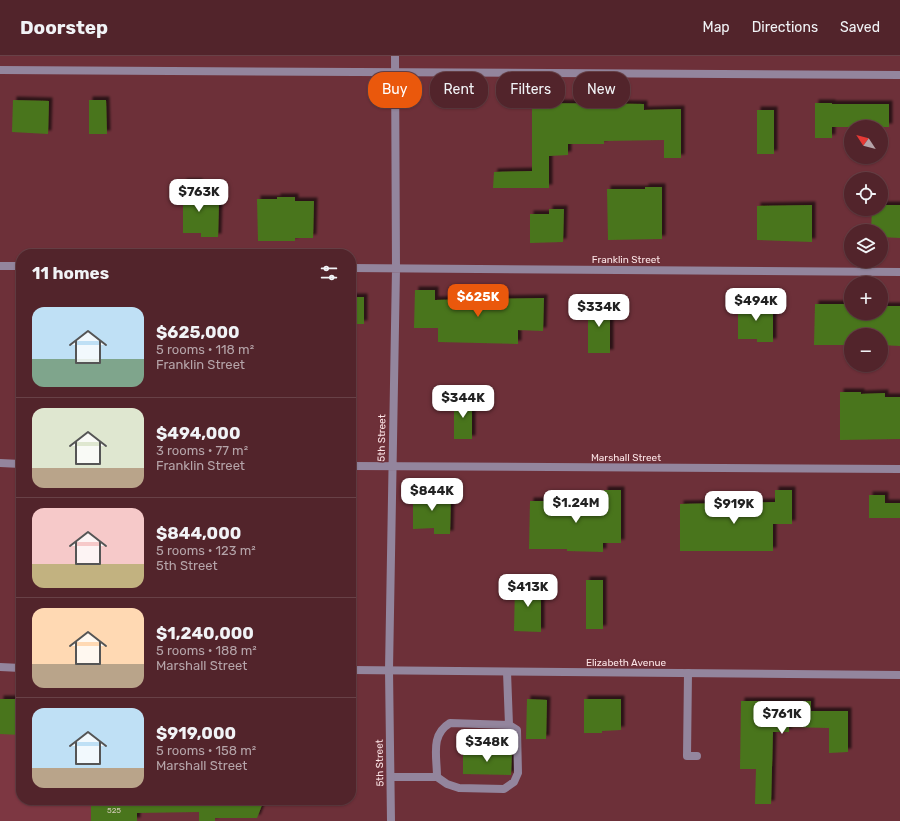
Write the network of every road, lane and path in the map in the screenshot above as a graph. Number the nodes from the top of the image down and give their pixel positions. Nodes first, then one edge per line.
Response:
1 (395, 56) edge
2 (0, 70) edge
3 (395, 72) edge
4 (368, 73) edge
5 (422, 73) edge
6 (900, 75) edge
7 (395, 108) edge
8 (0, 266) edge
9 (16, 266) edge
10 (356, 268) edge
11 (396, 269) junction
12 (900, 272) edge
13 (0, 463) edge
14 (16, 464) edge
15 (356, 466) edge
16 (391, 467) junction
17 (900, 468) edge
18 (0, 667) edge
19 (16, 668) edge
20 (356, 670) edge
21 (389, 670) junction
22 (507, 672) junction
23 (688, 673) junction
24 (900, 675) edge
25 (509, 725) junction
26 (697, 756) dead end
27 (391, 777) junction
28 (437, 777) junction
29 (391, 821) edge

1 - 3 street, 5th Street
2 - 4 street
5 - 6 street
7 - 11 street, 5th Street
8 - 9 street
10 - 11 street, Franklin Street
11 - 12 street, Franklin Street
11 - 16 street, 5th Street
13 - 14 street
15 - 16 street, Marshall Street
16 - 17 street, Marshall Street
16 - 21 street, 5th Street
18 - 19 street
20 - 21 street, Elizabeth Avenue
21 - 22 street, Elizabeth Avenue
21 - 27 street, 5th Street
22 - 23 street, Elizabeth Avenue
22 - 25 street
23 - 24 street, Elizabeth Avenue
23 - 26 street
25 - 28 street
25 - 28 street
27 - 28 street
27 - 29 street, 5th Street

